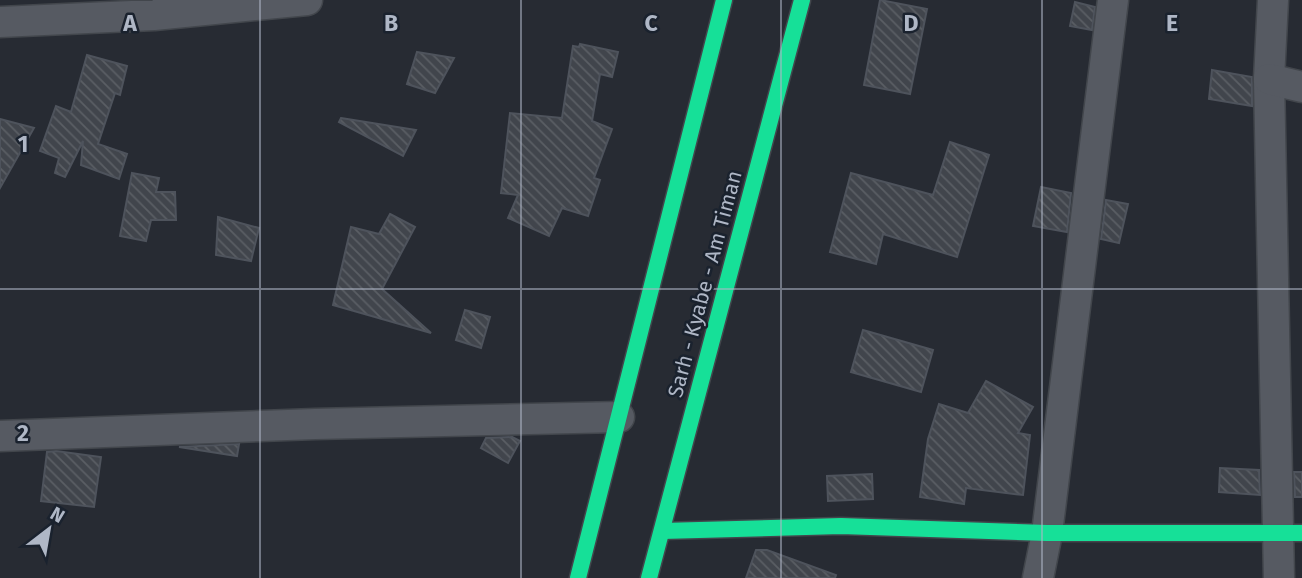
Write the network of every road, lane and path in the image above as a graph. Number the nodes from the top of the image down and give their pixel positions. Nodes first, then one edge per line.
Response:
1 (307, 0) edge
2 (724, 0) edge
3 (802, 0) edge
4 (1113, 0) edge
5 (1273, 0) edge
6 (154, 8) edge
7 (0, 22) edge
8 (1269, 79) junction
9 (1302, 87) edge
10 (619, 417) junction
11 (0, 436) edge
12 (662, 531) junction
13 (1290, 532) edge
14 (1047, 533) junction
15 (578, 578) edge
16 (649, 578) edge
17 (1038, 578) edge
18 (1279, 578) edge

1 - 6 street
2 - 10 main road
3 - 12 main road, Sarh - Kyabe - Am Timan
4 - 14 street
5 - 8 street
6 - 7 street
8 - 9 street
8 - 13 street
10 - 11 street
10 - 15 main road
12 - 14 main road
12 - 16 main road, Sarh - Kyabe - Am Timan
13 - 14 main road
13 - 18 street
14 - 17 street

